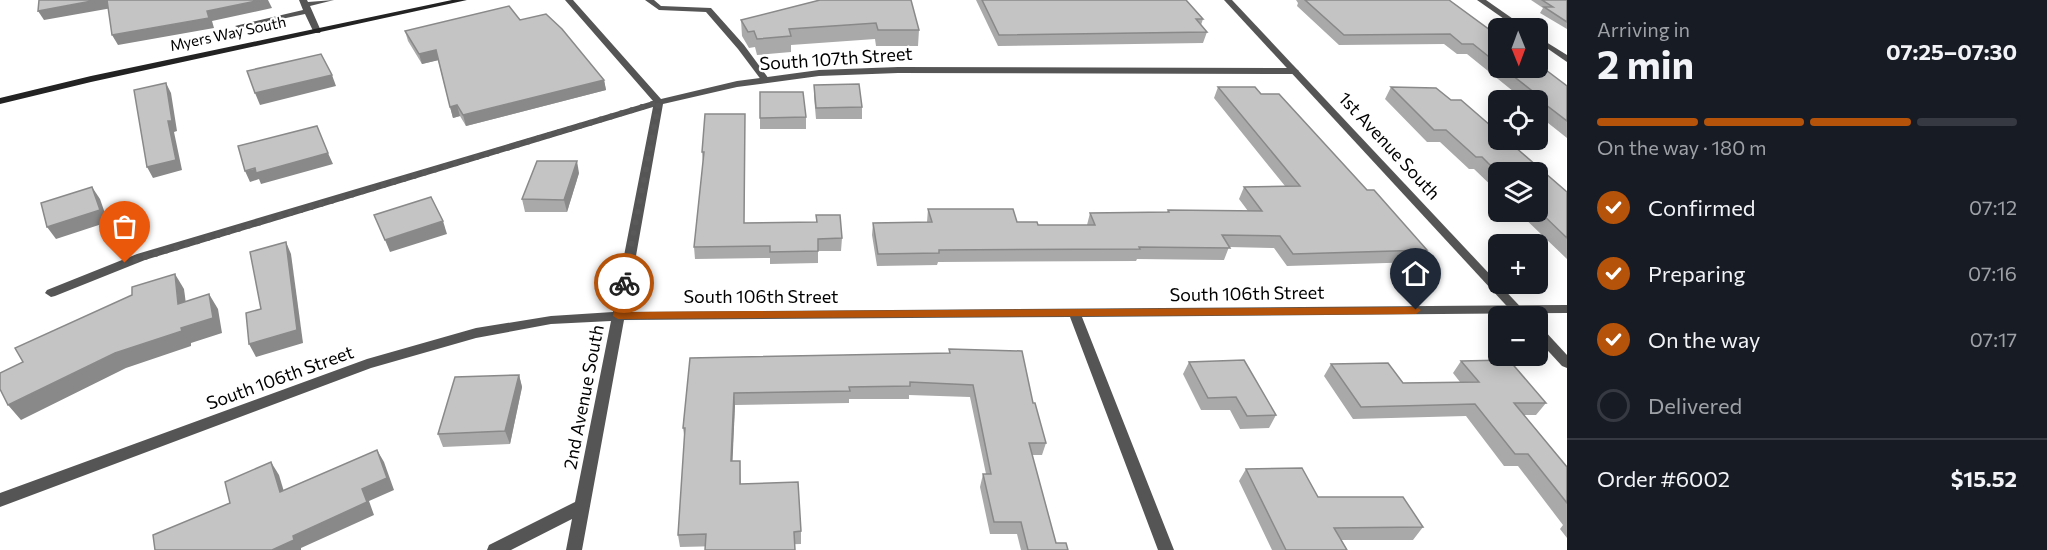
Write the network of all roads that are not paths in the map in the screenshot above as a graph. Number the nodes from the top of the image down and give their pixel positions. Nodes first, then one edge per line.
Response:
1 (330, 0) edge
2 (463, 0) edge
3 (569, 0) edge
4 (649, 0) edge
5 (1228, 0) edge
6 (1481, 0) edge
7 (305, 5) edge
8 (1507, 18) edge
9 (239, 26) dead end
10 (317, 31) junction
11 (1548, 46) edge
12 (1567, 59) edge
13 (1295, 70) junction
14 (765, 79) junction
15 (0, 101) edge
16 (659, 102) junction
17 (51, 293) dead end
18 (1513, 306) edge
19 (1567, 309) edge
20 (1548, 311) edge
21 (1488, 313) edge
22 (1074, 314) junction
23 (618, 316) junction
24 (1548, 343) edge
25 (1567, 363) edge
26 (0, 500) edge
27 (582, 506) junction
28 (495, 550) edge
29 (574, 550) edge
30 (1166, 550) edge

1 - 7 street
2 - 10 main road, Myers Way South
3 - 16 street
4 - 14 street
5 - 13 street, 1st Avenue South
6 - 8 street
7 - 9 street
7 - 10 street
10 - 15 main road, Myers Way South
11 - 12 street
13 - 14 street, South 107th Street
13 - 18 street, 1st Avenue South
14 - 16 street, South 107th Street
16 - 17 street, South 107th Street
16 - 23 street, 2nd Avenue South
19 - 20 street, South 106th Street
21 - 22 street, South 106th Street
22 - 23 street, South 106th Street
22 - 30 street
23 - 26 street, South 106th Street
23 - 27 street, 2nd Avenue South
24 - 25 street
27 - 28 street
27 - 29 street, 2nd Avenue South

